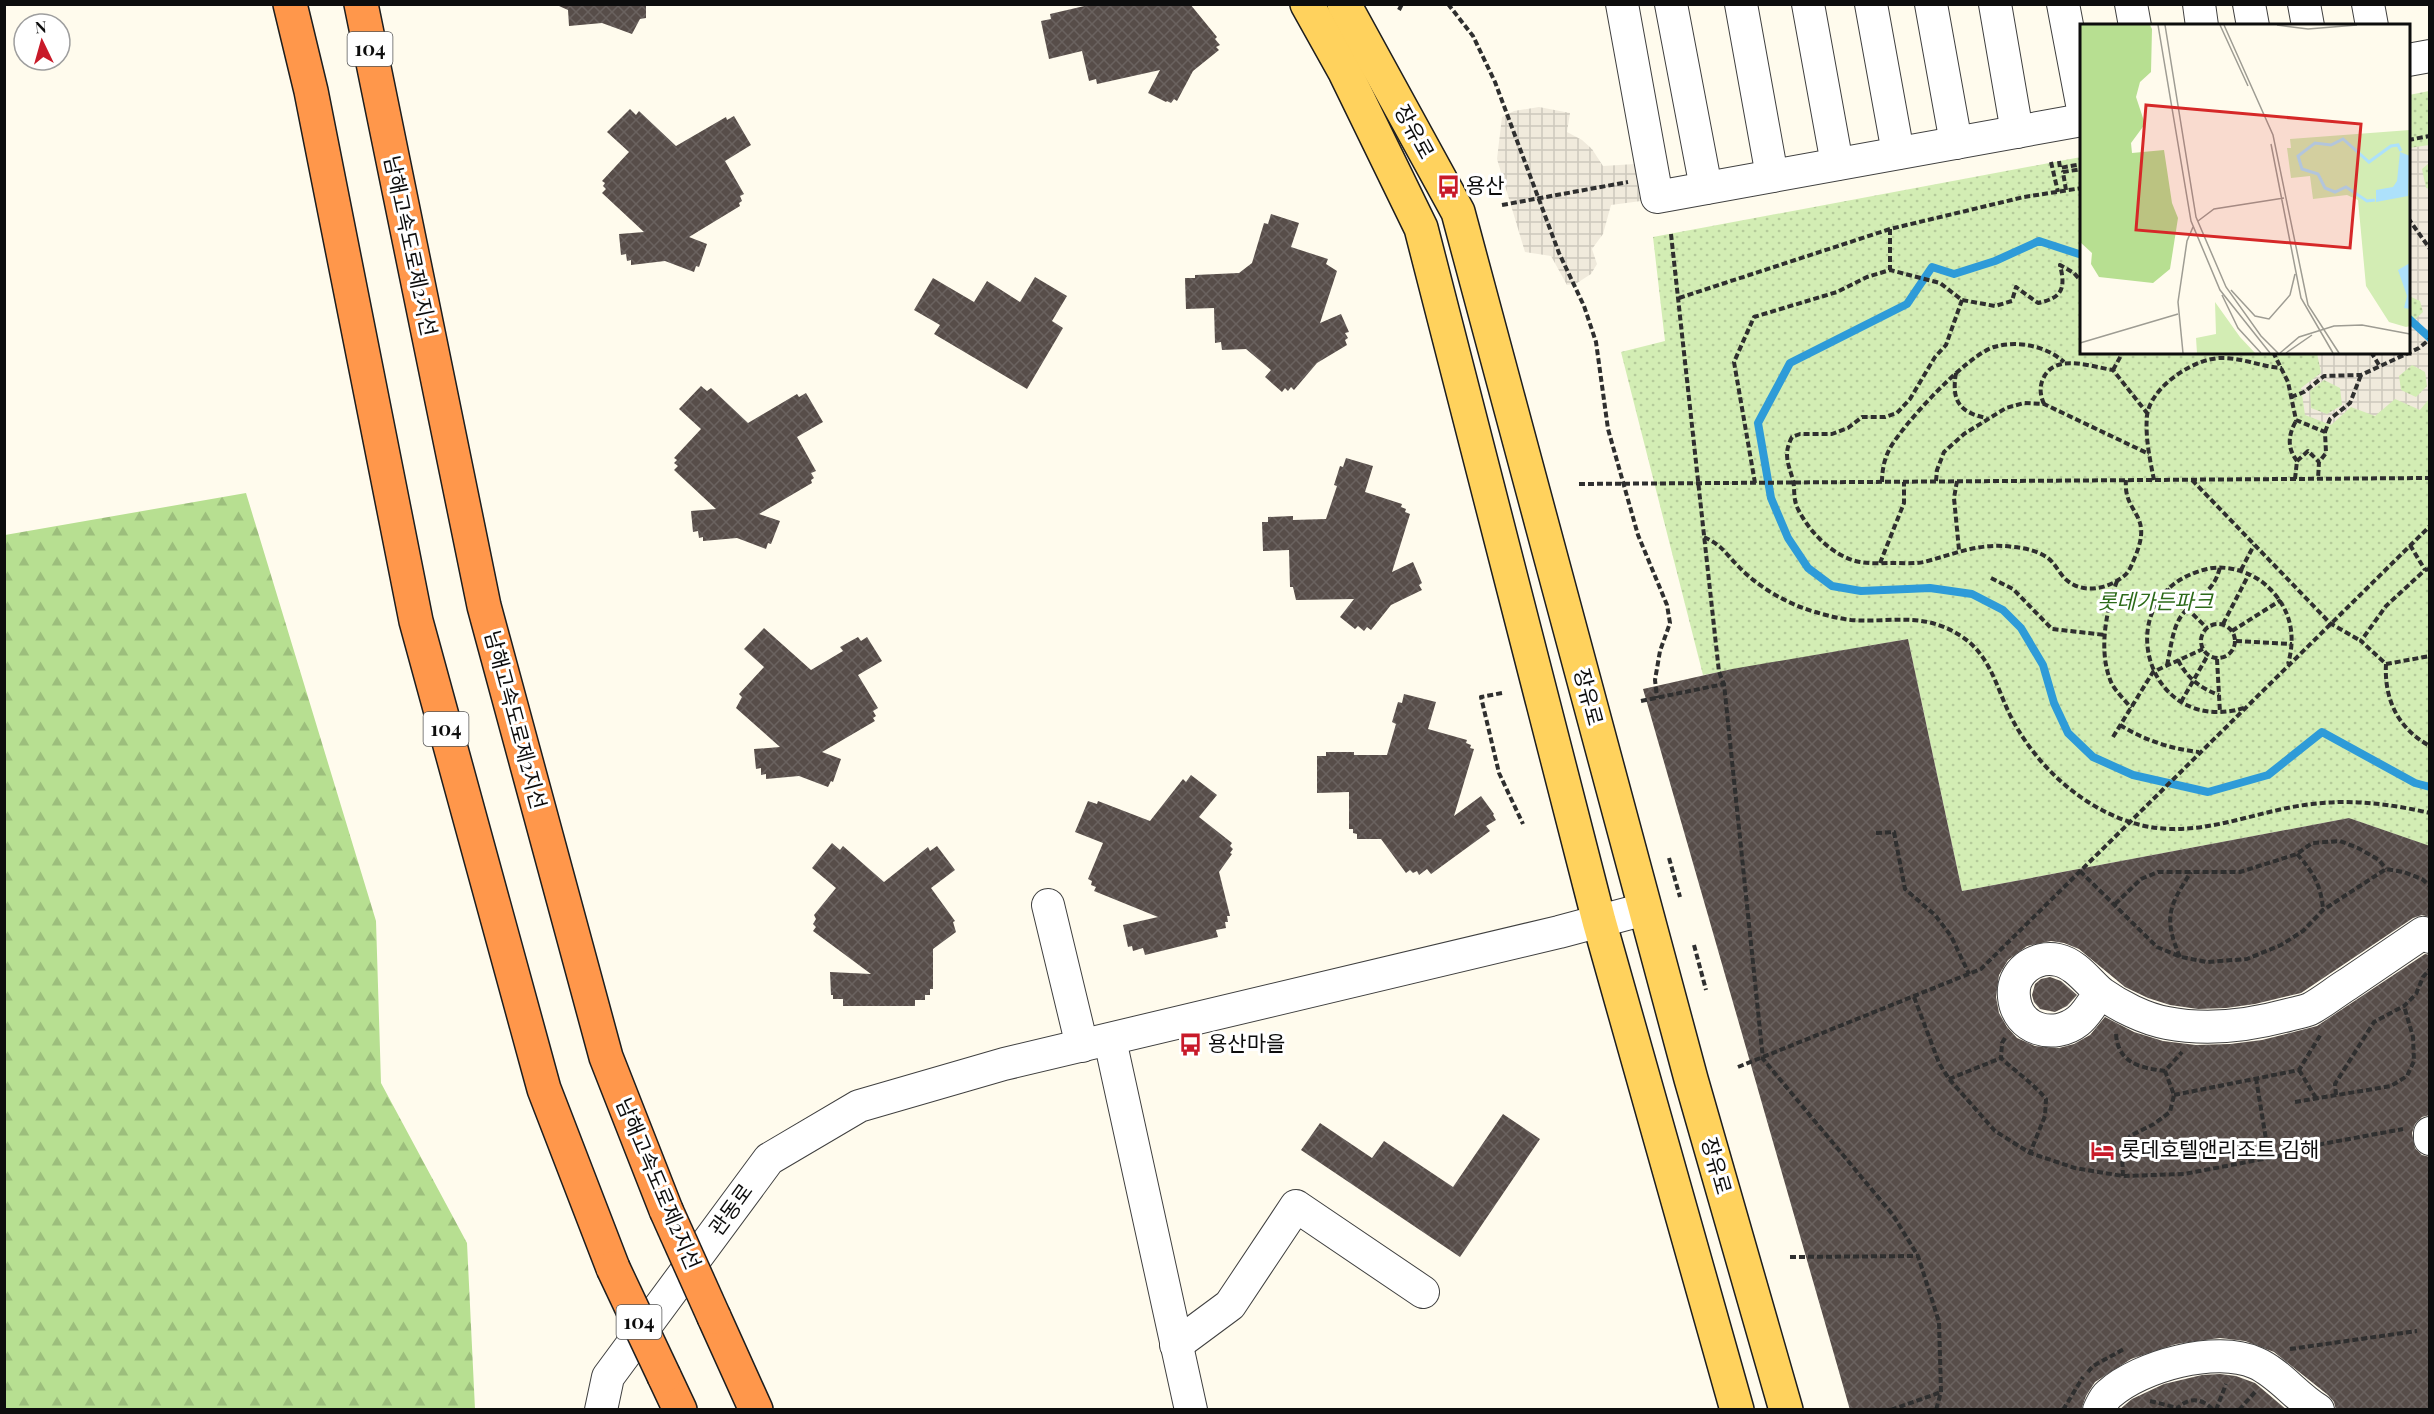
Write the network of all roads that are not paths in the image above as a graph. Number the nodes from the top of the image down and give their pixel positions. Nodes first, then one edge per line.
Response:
1 (290, 4) edge
2 (361, 4) edge
3 (1307, 4) edge
4 (1344, 4) edge
5 (1622, 4) edge
6 (1671, 4) edge
7 (1741, 4) edge
8 (1808, 4) edge
9 (1871, 4) edge
10 (1931, 4) edge
11 (1995, 4) edge
12 (2063, 4) edge
13 (2131, 4) edge
14 (2199, 4) edge
15 (2249, 4) edge
16 (2304, 4) edge
17 (2368, 4) edge
18 (2135, 24) edge
19 (2202, 24) edge
20 (2253, 24) edge
21 (2308, 24) edge
22 (2372, 24) edge
23 (2430, 56) edge
24 (2410, 60) edge
25 (2080, 93) edge
26 (2080, 120) edge
27 (2017, 132) junction
28 (1956, 143) junction
29 (1898, 153) junction
30 (1837, 164) junction
31 (1772, 176) junction
32 (1706, 188) junction
33 (1048, 905) dead end
34 (1645, 909) junction
35 (1599, 921) junction
36 (2430, 937) edge
37 (2100, 992) junction
38 (1096, 1043) junction
39 (1423, 1293) dead end
40 (1176, 1345) junction
41 (2278, 1395) edge
42 (601, 1410) edge
43 (680, 1410) edge
44 (756, 1410) edge
45 (1191, 1410) edge
46 (1737, 1410) edge
47 (1786, 1410) edge
48 (2099, 1410) edge
49 (2318, 1410) edge

1 - 43 highway, 104, bridge
2 - 44 highway, 남해고속도로제2지선 / 104, bridge
3 - 35 main road, 장유로
4 - 34 main road, 장유로
5 - 32 street
6 - 32 street
7 - 31 street
8 - 30 street
9 - 29 street
10 - 28 street
11 - 27 street
12 - 25 street
13 - 18 street
14 - 19 street
15 - 20 street
16 - 21 street
17 - 22 street
23 - 24 street
26 - 27 street
27 - 28 street
28 - 29 street
29 - 30 street
30 - 31 street
31 - 32 street
33 - 38 street
34 - 35 street
34 - 47 main road, 장유로
35 - 38 street
35 - 46 main road, 장유로
36 - 37 street
37 - 37 street
38 - 40 street
38 - 42 street, 관동로
39 - 40 street
40 - 45 street
41 - 48 street
41 - 49 street

